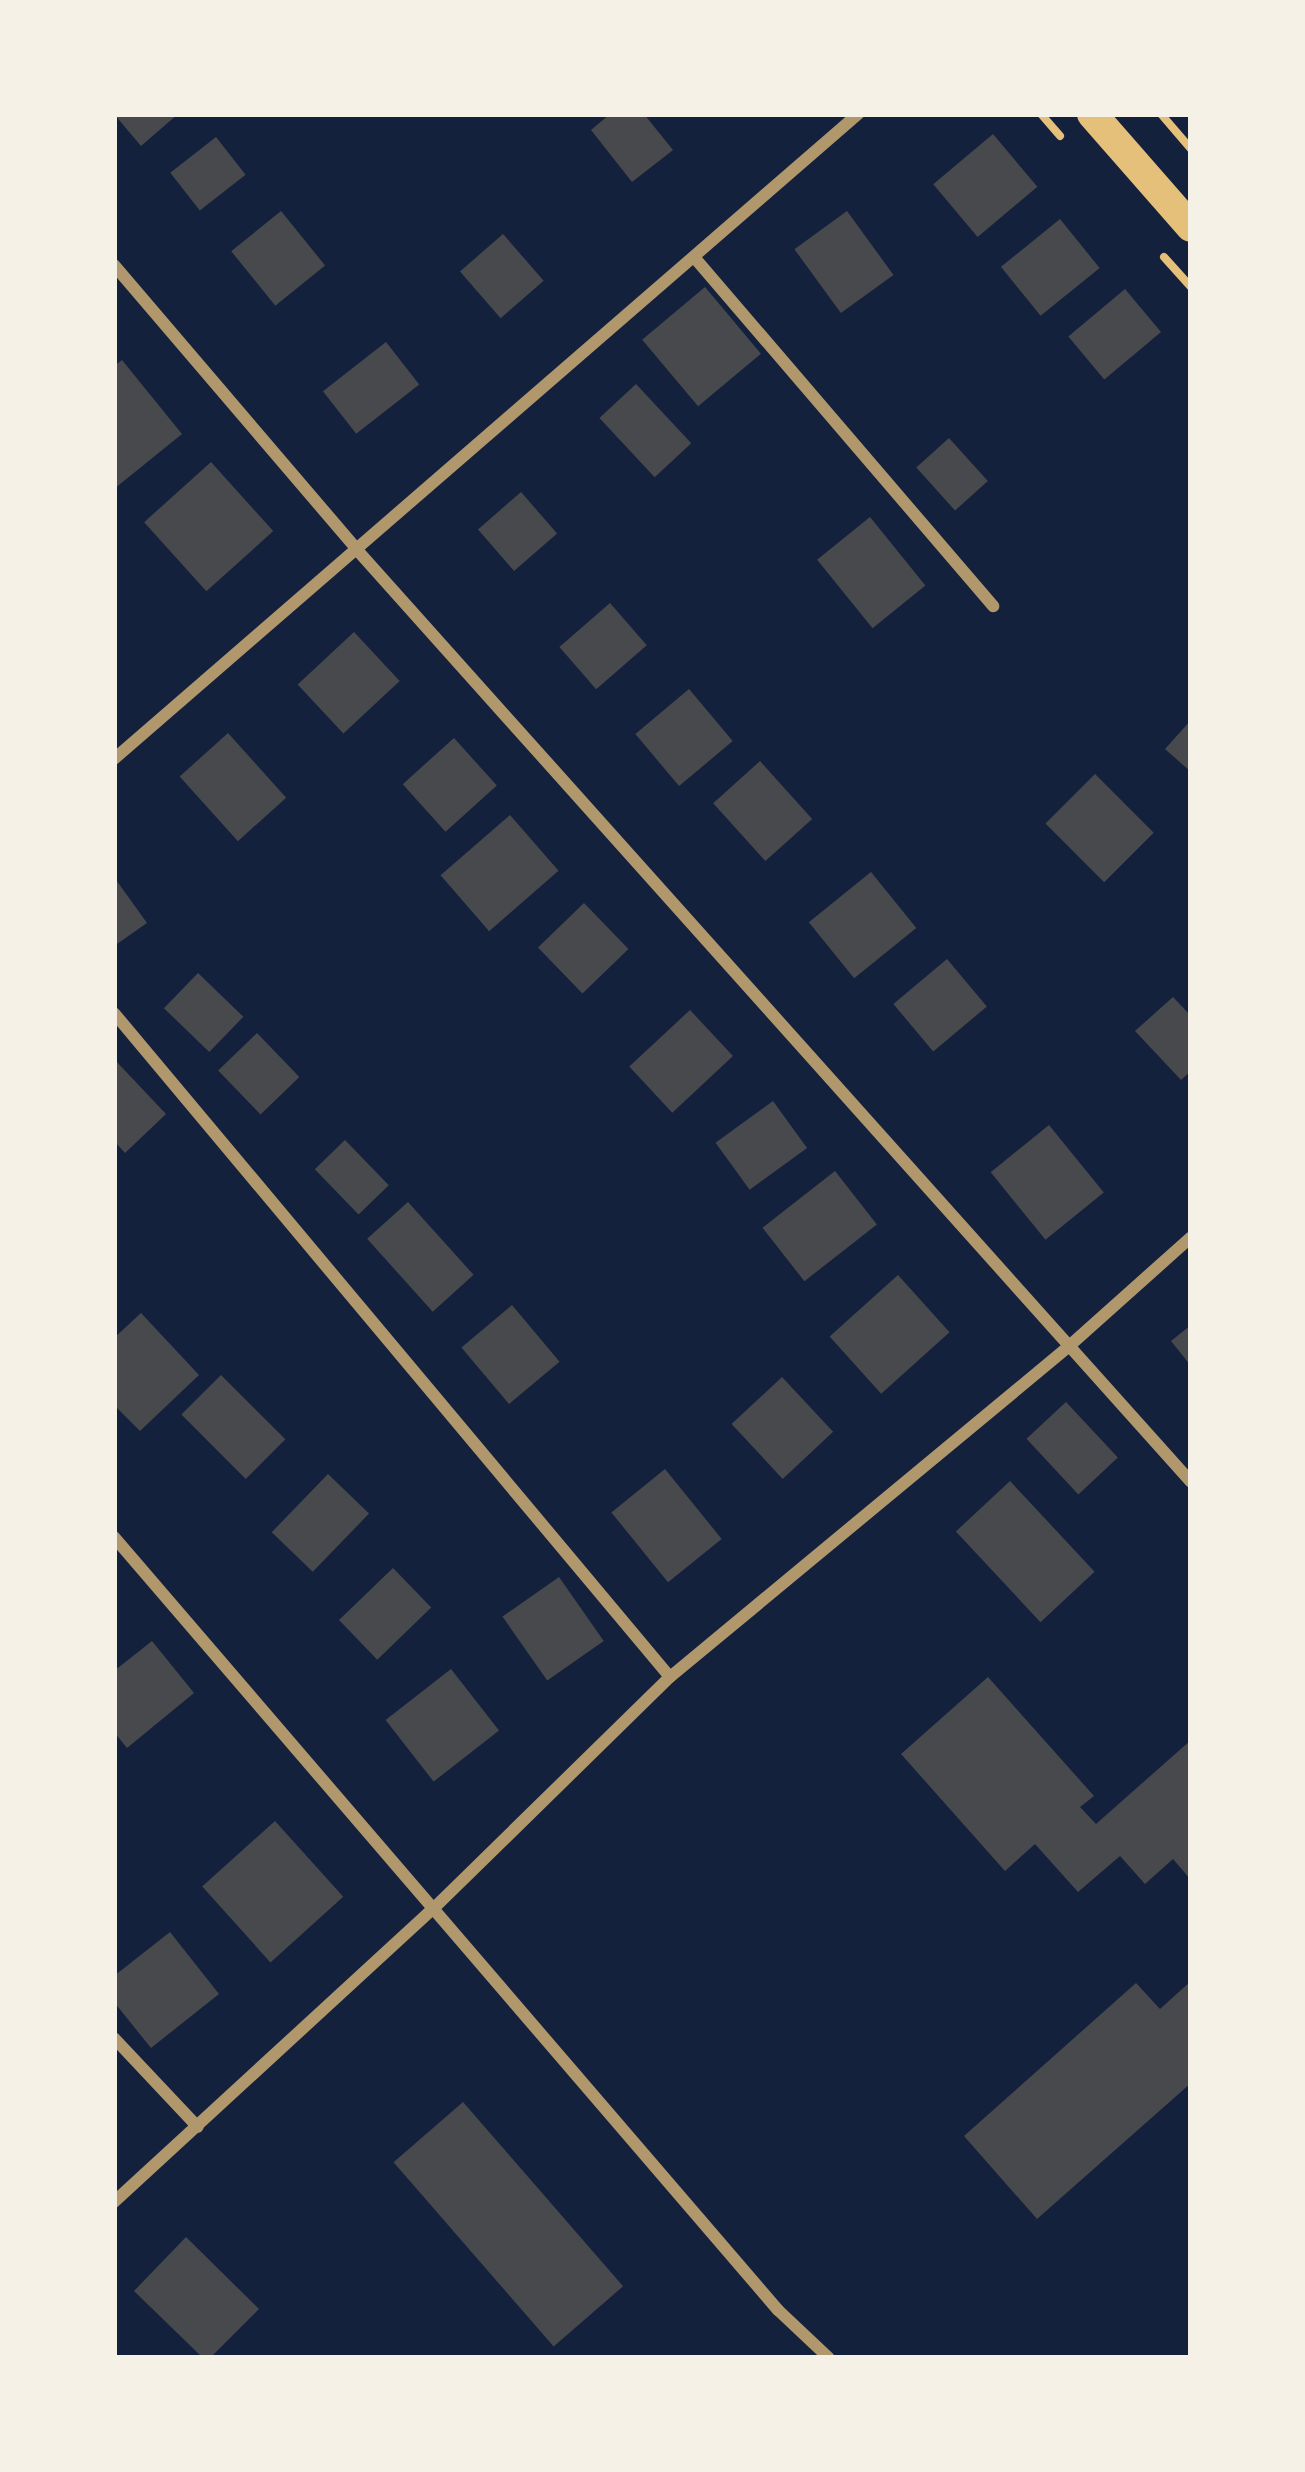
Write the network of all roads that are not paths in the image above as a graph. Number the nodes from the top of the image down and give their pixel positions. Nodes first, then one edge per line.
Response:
1 (858, 114) edge
2 (1092, 114) edge
3 (1191, 227) edge
4 (694, 257) junction
5 (114, 265) edge
6 (358, 551) junction
7 (993, 606) dead end
8 (114, 759) edge
9 (114, 1013) edge
10 (1191, 1237) edge
11 (1067, 1348) junction
12 (1191, 1482) edge
13 (114, 1538) edge
14 (670, 1676) junction
15 (435, 1906) junction
16 (114, 2038) edge
17 (198, 2127) junction
18 (114, 2202) edge
19 (829, 2358) edge

1 - 4 street
2 - 3 main road
4 - 6 street
4 - 7 street
5 - 6 street
6 - 8 street
6 - 11 street
9 - 14 street
10 - 11 street
11 - 12 street
11 - 14 street
13 - 15 street
14 - 15 street
15 - 17 street
15 - 19 street
16 - 17 street
17 - 18 street

